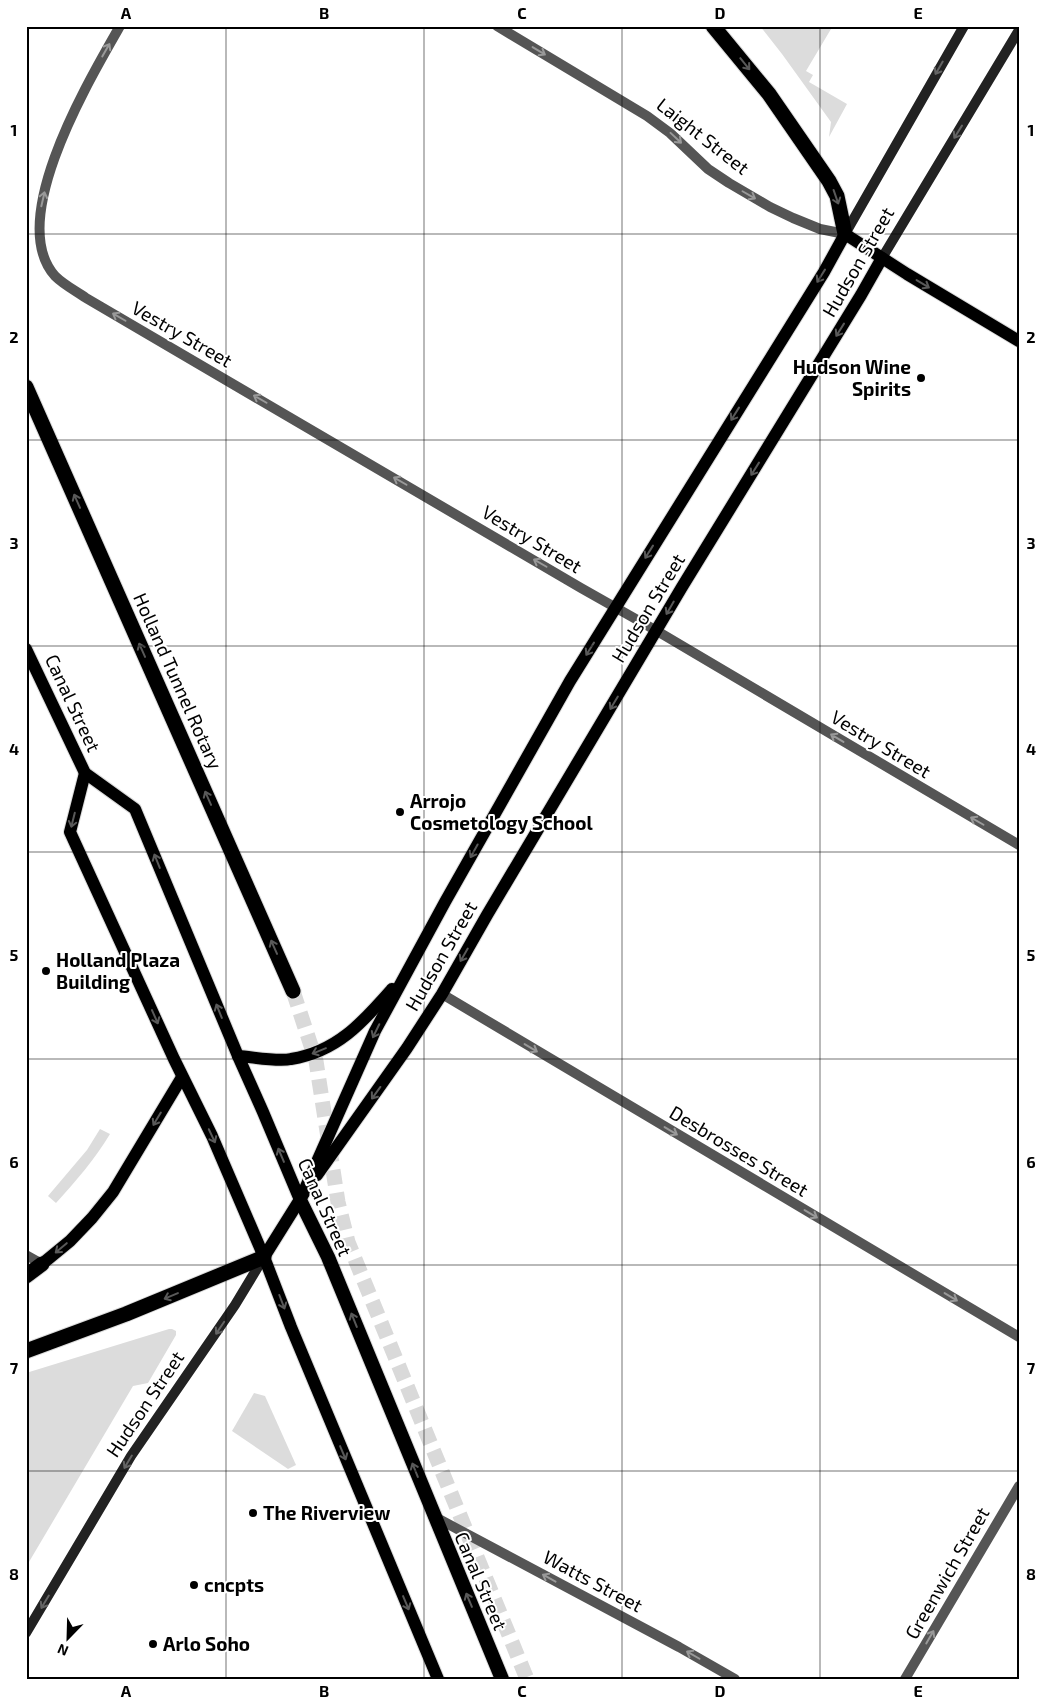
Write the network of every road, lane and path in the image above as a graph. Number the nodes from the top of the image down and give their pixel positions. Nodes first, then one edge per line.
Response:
1 (120, 26) edge
2 (497, 26) edge
3 (714, 26) edge
4 (964, 26) edge
5 (1019, 30) edge
6 (845, 234) junction
7 (882, 258) junction
8 (1019, 341) edge
9 (26, 387) edge
10 (615, 607) junction
11 (657, 631) junction
12 (26, 649) edge
13 (85, 773) junction
14 (1019, 845) edge
15 (406, 973) junction
16 (293, 992) tunnel mouth
17 (442, 994) junction
18 (238, 1056) junction
19 (182, 1077) junction
20 (300, 1200) junction
21 (26, 1255) edge
22 (264, 1257) junction
23 (42, 1264) junction
24 (26, 1276) edge
25 (1019, 1337) edge
26 (26, 1351) edge
27 (1019, 1486) edge
28 (434, 1516) junction
29 (26, 1633) edge
30 (438, 1679) edge
31 (502, 1679) edge
32 (735, 1679) edge
33 (905, 1679) edge

10 -> 1 street, Vestry Street
2 -> 6 street, Laight Street
3 -> 6 highway
4 -> 6 main road, Hudson Street
5 -> 7 main road, Hudson Street
6 - 7 main road, Laight Street
6 -> 10 main road, Hudson Street
7 -> 8 main road, Laight Street
7 -> 11 main road, Hudson Street
16 -> 9 highway, Holland Tunnel Rotary
10 - 11 street, Vestry Street
10 -> 15 main road, Hudson Street
14 -> 11 street, Vestry Street
11 -> 17 main road, Hudson Street
12 - 13 main road, Canal Street
18 -> 13 main road, Canal Street
13 -> 19 main road, Canal Street
15 -> 18 main road
15 -> 20 main road, Hudson Street
17 -> 20 main road, Hudson Street
17 -> 25 street, Desbrosses Street
20 -> 18 main road, Canal Street
19 -> 22 main road, Canal Street
19 -> 23 main road
20 - 22 main road, Hudson Street
28 -> 20 highway, Canal Street
21 - 23 street
22 -> 26 highway
22 -> 29 main road, Hudson Street
22 -> 30 main road, Canal Street
23 - 24 highway
33 -> 27 street, Greenwich Street
31 -> 28 highway, Canal Street
32 -> 28 street, Watts Street

